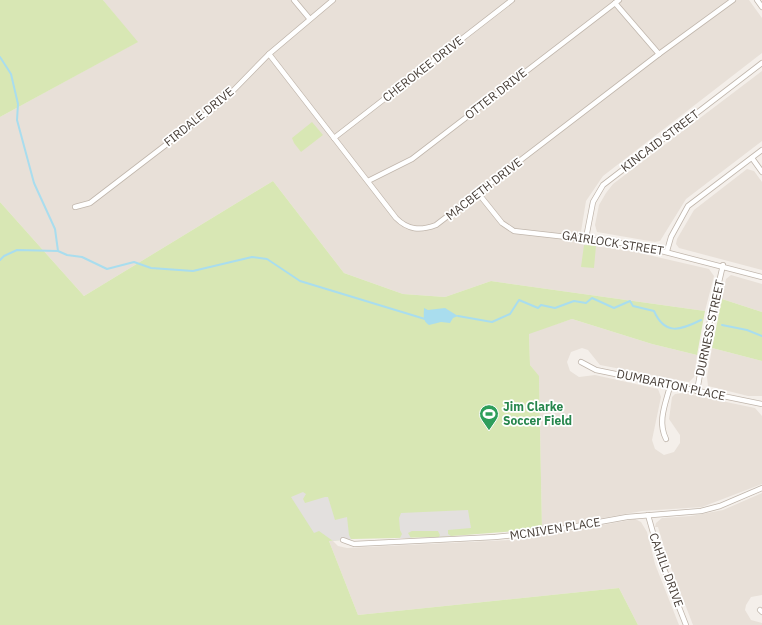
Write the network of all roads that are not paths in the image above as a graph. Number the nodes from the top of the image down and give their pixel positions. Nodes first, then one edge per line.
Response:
1 (294, 0) edge
2 (333, 0) edge
3 (512, 0) edge
4 (734, 0) edge
5 (757, 0) edge
6 (617, 2) edge
7 (762, 7) edge
8 (310, 18) junction
9 (269, 54) junction
10 (659, 54) junction
11 (762, 63) edge
12 (334, 138) junction
13 (762, 150) edge
14 (752, 158) junction
15 (762, 172) edge
16 (368, 181) junction
17 (478, 193) junction
18 (75, 207) dead end
19 (586, 238) junction
20 (667, 251) junction
21 (723, 265) junction
22 (762, 277) edge
23 (581, 362) dead end
24 (670, 386) junction
25 (697, 391) junction
26 (762, 404) edge
27 (666, 439) dead end
28 (762, 488) edge
29 (648, 515) junction
30 (343, 540) dead end
31 (686, 625) edge

1 - 8 street
2 - 8 street, FIRDALE DRIVE
3 - 12 street, CHEROKEE DRIVE
4 - 10 street, MACBETH DRIVE
5 - 7 street
6 - 10 street
6 - 16 street, OTTER DRIVE
8 - 9 street, FIRDALE DRIVE
9 - 12 street, MACBETH DRIVE
9 - 18 street, FIRDALE DRIVE
10 - 17 street, MACBETH DRIVE
11 - 19 street, KINCAID STREET
12 - 16 street, MACBETH DRIVE
13 - 14 street
14 - 15 street
14 - 20 street
16 - 17 street, MACBETH DRIVE
17 - 19 street, GAIRLOCK STREET
19 - 20 street, GAIRLOCK STREET
20 - 21 street, GAIRLOCK STREET
21 - 22 street, GAIRLOCK STREET
21 - 25 street, DURNESS STREET
23 - 24 street, DUMBARTON PLACE
24 - 25 street, DUMBARTON PLACE
24 - 27 street
25 - 26 street, DUMBARTON PLACE
28 - 29 street, MCNIVEN PLACE
29 - 30 street, MCNIVEN PLACE
29 - 31 street, CAHILL DRIVE

